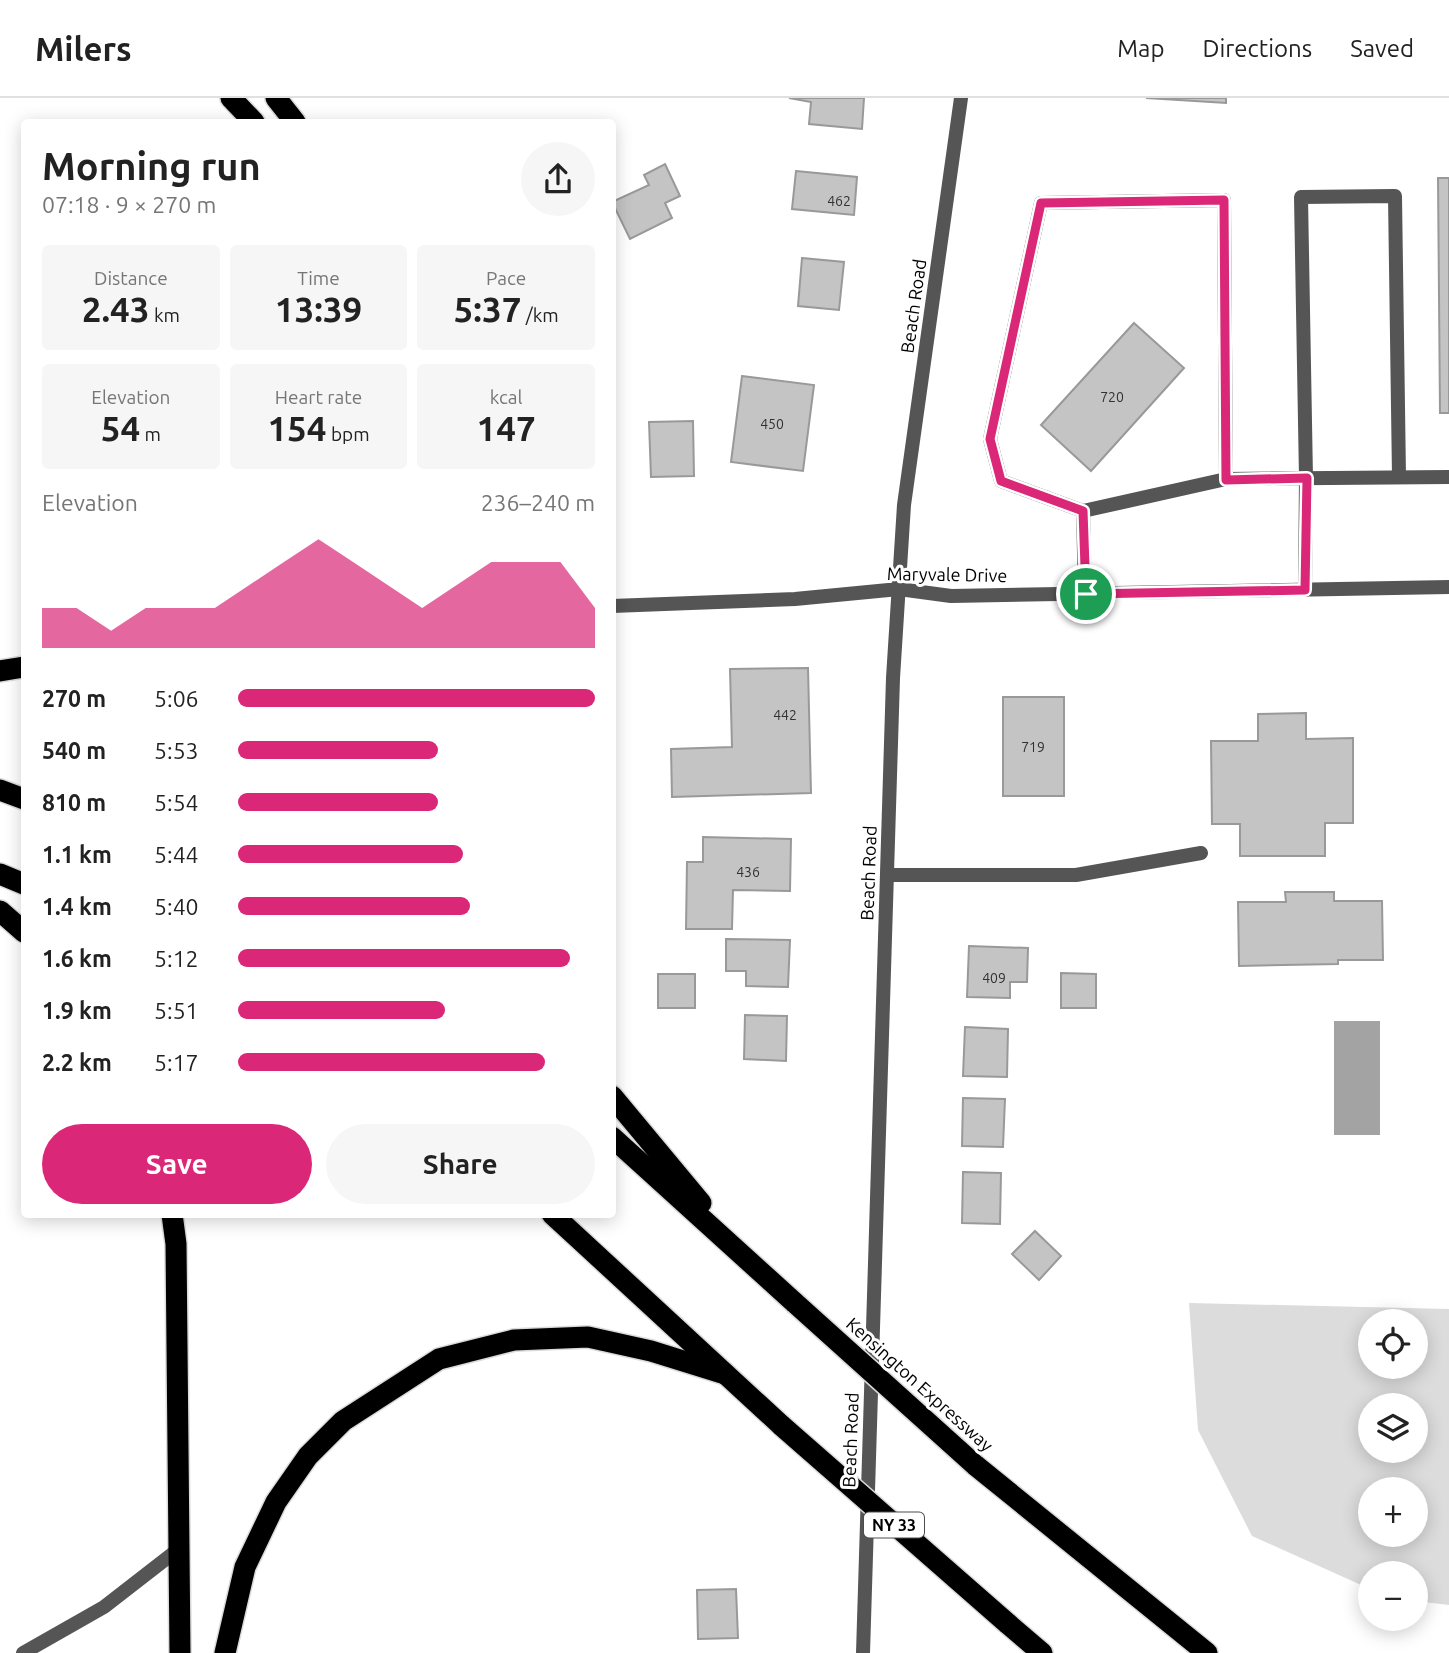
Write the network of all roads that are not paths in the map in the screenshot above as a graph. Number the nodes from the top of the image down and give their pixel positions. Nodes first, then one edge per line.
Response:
1 (231, 98) edge
2 (275, 98) edge
3 (961, 98) edge
4 (251, 119) edge
5 (292, 119) edge
6 (1399, 477) junction
7 (1449, 477) edge
8 (1307, 478) junction
9 (1226, 480) junction
10 (1083, 511) junction
11 (1449, 587) edge
12 (899, 589) junction
13 (1305, 590) junction
14 (1086, 594) junction
15 (616, 606) edge
16 (21, 668) edge
17 (0, 671) edge
18 (0, 790) edge
19 (21, 798) edge
20 (1201, 853) dead end
21 (0, 874) edge
22 (887, 875) junction
23 (21, 883) edge
24 (0, 911) edge
25 (21, 929) edge
26 (616, 1101) edge
27 (616, 1141) edge
28 (173, 1218) edge
29 (556, 1218) edge
30 (754, 1266) junction
31 (725, 1374) junction
32 (180, 1549) junction
33 (23, 1653) edge
34 (180, 1653) edge
35 (225, 1653) edge
36 (863, 1653) edge
37 (1042, 1653) edge
38 (1207, 1653) edge

1 - 4 highway
2 - 5 highway
3 - 12 street, Beach Road
6 - 7 street
6 - 8 street
6 - 8 street
8 - 9 street
8 - 13 street
9 - 10 street
9 - 10 street
10 - 14 street
11 - 13 street, Maryvale Drive
12 - 14 street, Maryvale Drive
12 - 15 street, Maryvale Drive
12 - 22 street, Beach Road
13 - 14 street, Maryvale Drive
16 - 17 highway
18 - 19 highway
20 - 22 street
21 - 23 highway
22 - 36 street, Beach Road
24 - 25 highway
26 - 30 highway
27 - 30 highway, Kensington Expressway
28 - 32 highway
29 - 31 highway, NY 33
30 - 38 highway, Kensington Expressway, bridge
31 - 35 highway
31 - 37 highway, NY 33, bridge
32 - 33 street
32 - 34 highway

